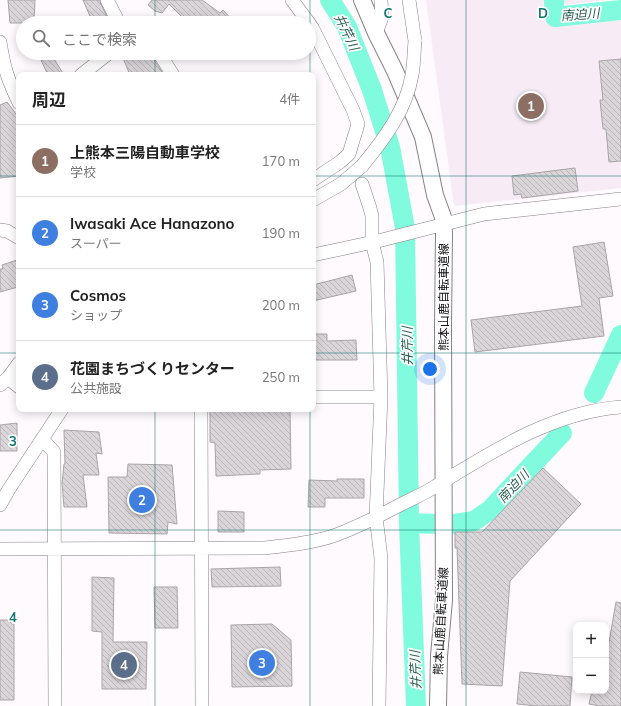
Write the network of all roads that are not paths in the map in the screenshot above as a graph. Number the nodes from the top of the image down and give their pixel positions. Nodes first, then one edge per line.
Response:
1 (107, 0) edge
2 (292, 0) edge
3 (362, 0) edge
4 (380, 0) edge
5 (409, 0) edge
6 (116, 16) edge
7 (304, 16) edge
8 (376, 33) junction
9 (316, 35) edge
10 (0, 42) edge
11 (100, 60) edge
12 (163, 60) edge
13 (2, 64) edge
14 (85, 72) edge
15 (171, 72) edge
16 (16, 97) edge
17 (354, 160) junction
18 (316, 178) edge
19 (362, 184) dead end
20 (316, 198) edge
21 (621, 199) edge
22 (438, 226) junction
23 (0, 230) edge
24 (16, 236) edge
25 (375, 242) junction
26 (316, 254) edge
27 (16, 367) edge
28 (4, 382) edge
29 (16, 386) edge
30 (316, 397) edge
31 (382, 397) junction
32 (621, 407) edge
33 (59, 412) edge
34 (201, 412) edge
35 (42, 439) junction
36 (440, 483) junction
37 (4, 487) edge
38 (0, 505) edge
39 (379, 516) junction
40 (55, 548) junction
41 (201, 548) junction
42 (0, 549) edge
43 (56, 706) edge
44 (202, 706) edge
45 (379, 706) edge
46 (438, 706) edge

1 - 6 street
2 - 7 street
3 - 8 main road, 熊本山鹿自転車道線
4 - 8 street
5 - 17 street, bridge
8 - 22 main road, 熊本山鹿自転車道線
9 - 17 street
10 - 13 street
11 - 14 street
12 - 15 street
13 - 16 street
17 - 18 street
17 - 20 street
19 - 25 street
21 - 22 street
22 - 25 street
22 - 36 main road, 熊本山鹿自転車道線
23 - 24 street
25 - 26 street
25 - 31 street
27 - 28 street
28 - 29 street
30 - 31 street
31 - 39 street
32 - 36 street
33 - 35 street
34 - 41 street
35 - 37 street
35 - 40 street
36 - 39 street
36 - 46 main road, 熊本山鹿自転車道線
37 - 38 street
39 - 41 street
39 - 45 street
40 - 41 street
40 - 42 street
40 - 43 street
41 - 44 street

